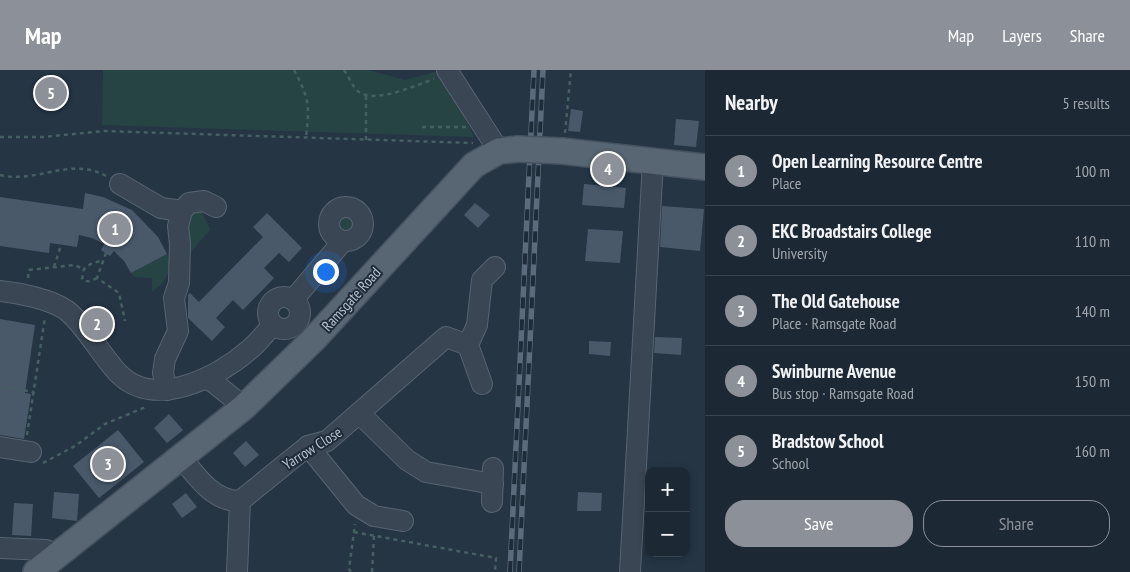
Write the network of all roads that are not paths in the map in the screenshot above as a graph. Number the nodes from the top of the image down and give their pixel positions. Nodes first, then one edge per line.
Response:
1 (448, 72) edge
2 (503, 146) junction
3 (654, 161) junction
4 (705, 167) edge
5 (120, 184) road end
6 (216, 207) dead end
7 (182, 211) junction
8 (343, 240) dead end
9 (495, 267) dead end
10 (0, 291) edge
11 (468, 345) junction
12 (205, 379) junction
13 (482, 384) dead end
14 (159, 395) junction
15 (244, 407) junction
16 (360, 414) junction
17 (308, 446) junction
18 (0, 447) edge
19 (181, 457) junction
20 (33, 459) road end
21 (492, 485) dead end
22 (240, 501) junction
23 (403, 521) dead end
24 (0, 548) edge
25 (59, 555) junction
26 (36, 572) edge
27 (237, 572) edge
28 (630, 572) edge

1 - 2 street
2 - 3 main road, bridge
2 - 15 main road, Ramsgate Road
3 - 4 main road
3 - 28 street
5 - 7 street
6 - 7 street
7 - 14 street
8 - 12 street
9 - 11 street
10 - 14 street
11 - 13 street
11 - 16 street, Yarrow Close
12 - 14 street
12 - 15 street
15 - 19 main road, Ramsgate Road
16 - 17 street, Yarrow Close
16 - 21 street
17 - 22 street, Yarrow Close
17 - 23 street
18 - 20 street
19 - 22 street
19 - 25 main road, Ramsgate Road
22 - 27 street
24 - 25 street
25 - 26 main road, Ramsgate Road

